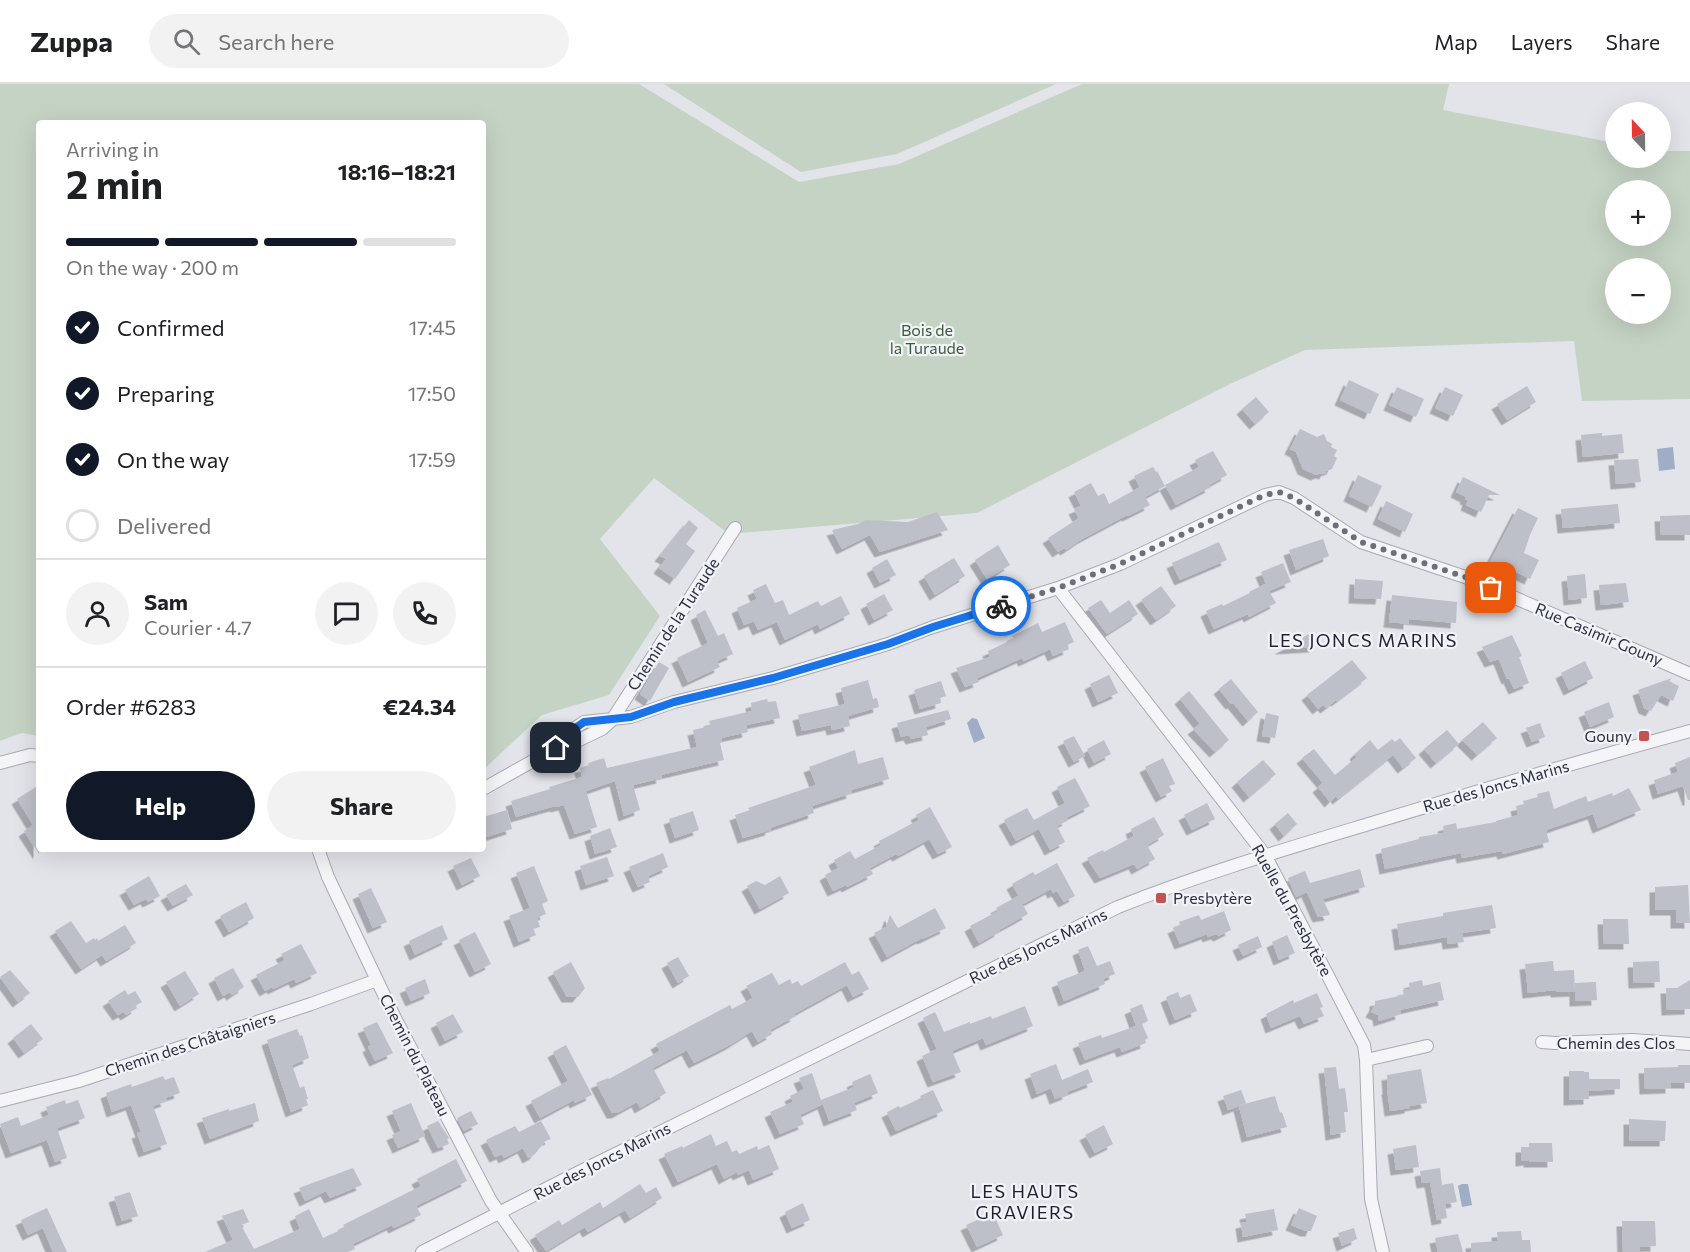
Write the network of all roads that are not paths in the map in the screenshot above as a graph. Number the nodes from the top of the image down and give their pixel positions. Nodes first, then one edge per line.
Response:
1 (735, 528) dead end
2 (1058, 588) junction
3 (1690, 674) edge
4 (612, 720) junction
5 (1690, 731) edge
6 (36, 756) edge
7 (0, 763) edge
8 (486, 787) edge
9 (319, 852) edge
10 (1265, 855) junction
11 (377, 980) junction
12 (1542, 1042) dead end
13 (1690, 1044) edge
14 (1427, 1046) dead end
15 (1366, 1060) junction
16 (0, 1101) edge
17 (499, 1213) junction
18 (423, 1252) edge
19 (527, 1252) edge
20 (1383, 1252) edge

1 - 4 street, Chemin de la Turaude
2 - 3 street, Rue Casimir Gouny
2 - 4 street
2 - 10 street, Ruelle du Presbytère
4 - 8 street, Chemin de la Turaude
5 - 10 street, Rue des Joncs Marins
6 - 7 street
9 - 11 street, Chemin du Plateau
10 - 15 street, Ruelle du Presbytère
10 - 17 street, Rue des Joncs Marins
11 - 16 street, Chemin des Châtaigniers
11 - 17 street, Chemin du Plateau
12 - 13 street, Chemin des Clos
14 - 15 street
15 - 20 street, Ruelle du Presbytère
17 - 18 street, Rue des Joncs Marins
17 - 19 street, Chemin du Plateau

